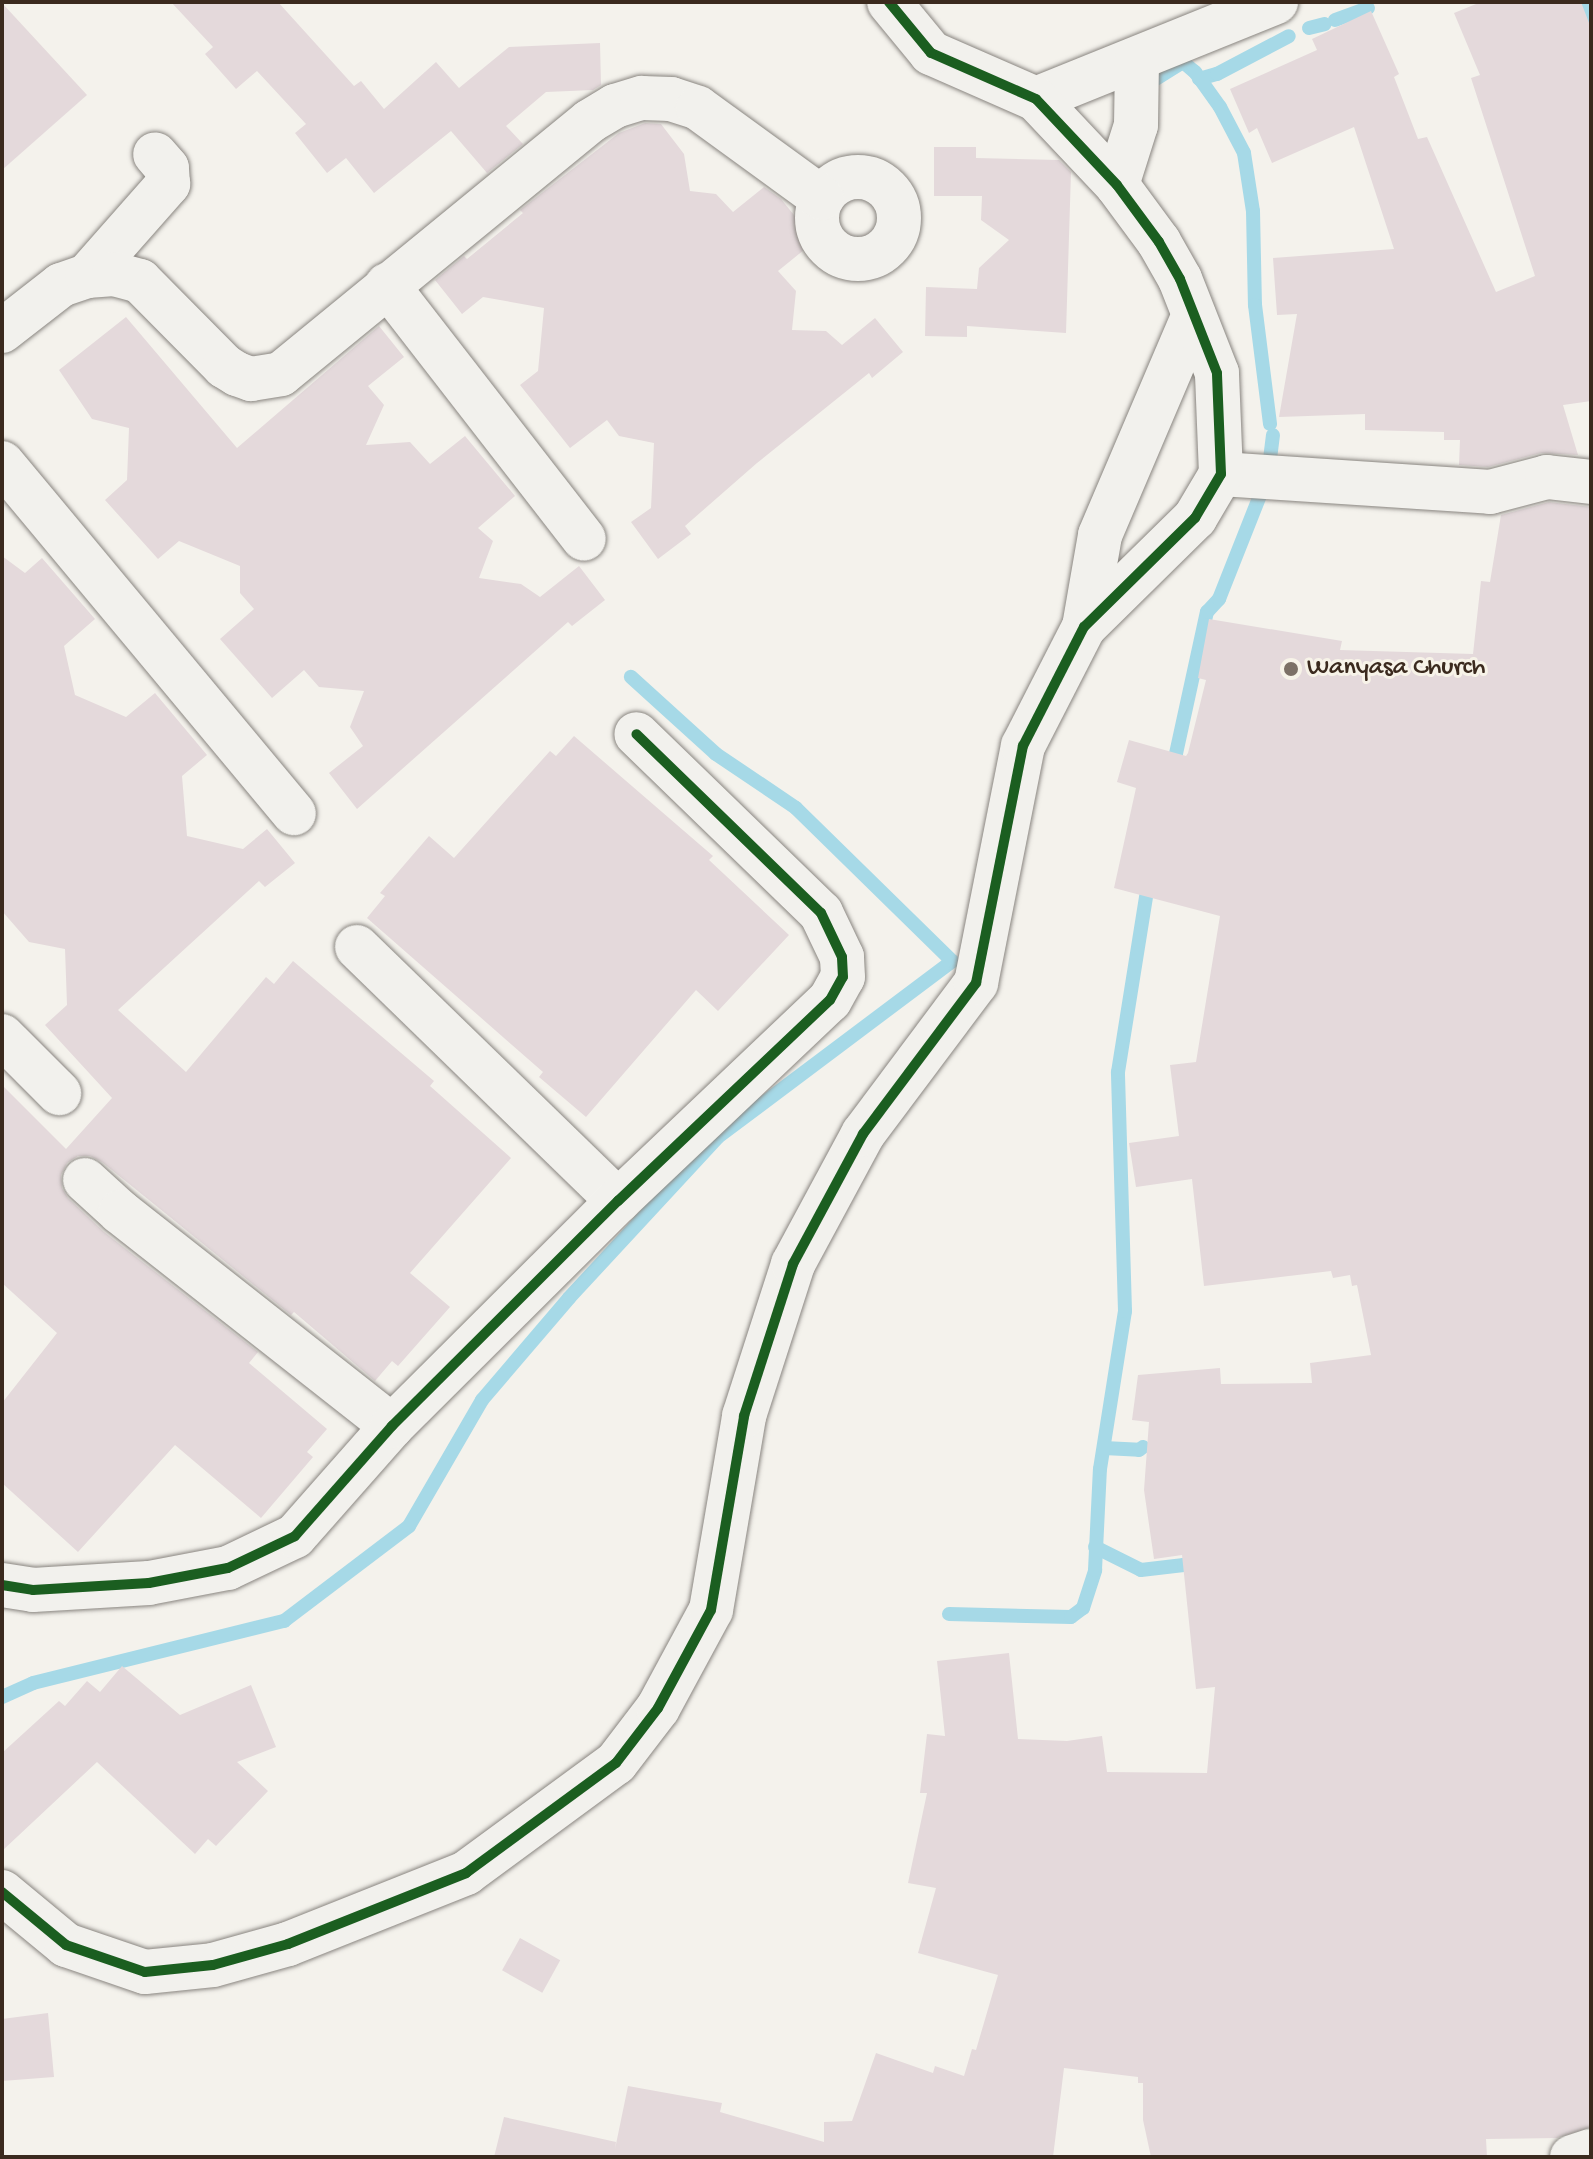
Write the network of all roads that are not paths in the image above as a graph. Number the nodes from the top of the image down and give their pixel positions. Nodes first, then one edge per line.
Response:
1 (889, 2) edge
2 (1276, 2) edge
3 (1137, 59) junction
4 (1036, 99) junction
5 (155, 154) dead end
6 (1117, 185) junction
7 (822, 198) dead end
8 (87, 276) junction
9 (387, 285) junction
10 (1194, 315) junction
11 (2, 331) edge
12 (2, 463) edge
13 (1221, 474) junction
14 (1591, 482) edge
15 (584, 539) dead end
16 (1084, 627) junction
17 (636, 734) dead end
18 (294, 813) dead end
19 (357, 947) dead end
20 (2, 1036) edge
21 (59, 1093) dead end
22 (85, 1180) dead end
23 (618, 1201) junction
24 (392, 1426) junction
25 (12, 1579) edge
26 (2, 1892) edge
27 (1591, 2151) edge
28 (1572, 2157) edge

1 - 4 street
2 - 3 street
3 - 4 street
3 - 6 street
4 - 6 street
5 - 8 street
6 - 10 street
7 - 9 street
8 - 9 street
8 - 11 street
9 - 15 street
10 - 13 street
10 - 16 street
12 - 18 street
13 - 14 street
13 - 16 street
16 - 26 street
17 - 23 street
19 - 23 street
20 - 21 street
22 - 24 street
23 - 24 street
24 - 25 street
27 - 28 street

